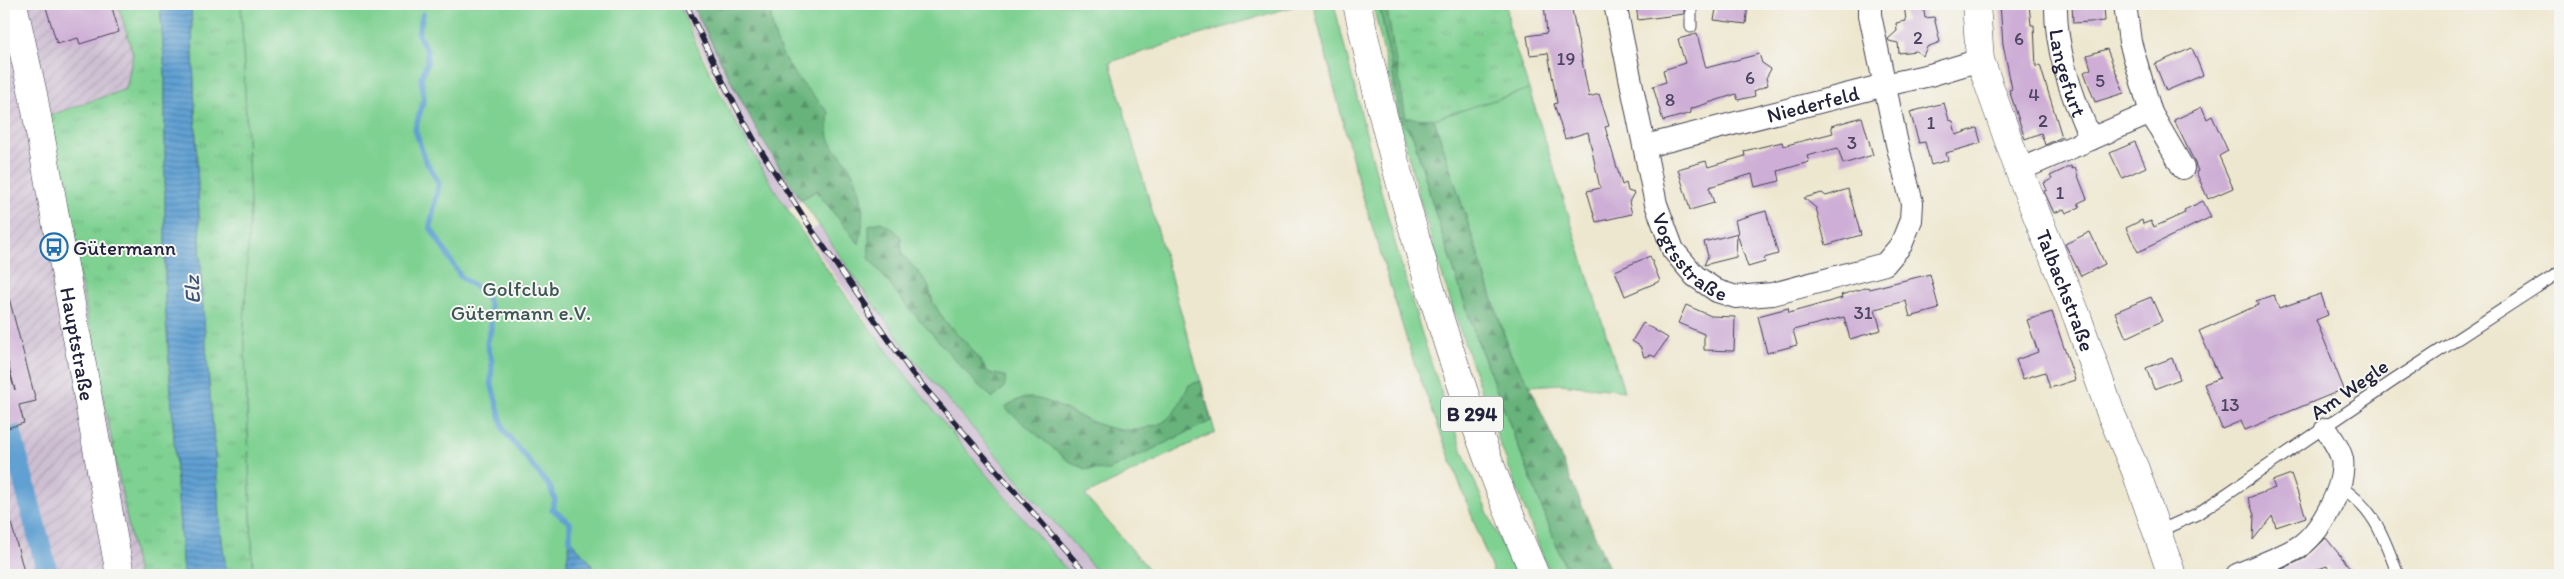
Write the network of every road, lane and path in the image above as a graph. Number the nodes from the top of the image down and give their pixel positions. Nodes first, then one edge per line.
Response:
1 (13, 4) edge
2 (1356, 4) edge
3 (1615, 4) edge
4 (1691, 4) edge
5 (1870, 4) edge
6 (1976, 4) edge
7 (2056, 4) edge
8 (2125, 4) edge
9 (1691, 27) dead end
10 (1980, 60) junction
11 (1885, 84) junction
12 (2151, 113) junction
13 (2091, 139) junction
14 (1646, 146) junction
15 (2183, 168) dead end
16 (2019, 170) junction
17 (2560, 272) edge
18 (2326, 428) junction
19 (2339, 486) junction
20 (2157, 532) junction
21 (120, 575) edge
22 (1535, 575) edge
23 (2172, 575) edge
24 (2237, 575) edge
25 (2398, 575) edge

1 - 21 main road, Hauptstraße
2 - 22 main road, B 294
3 - 14 street, Vogtsstraße
4 - 9 lane
5 - 11 street
6 - 10 main road, Talbachstraße
7 - 13 street, Langefurt
8 - 12 street
10 - 11 street, Niederfeld
10 - 16 main road, Talbachstraße
11 - 14 street, Niederfeld
11 - 14 street, Vogtsstraße
12 - 13 street, Langefurt
12 - 15 street
13 - 16 street, Langefurt
16 - 20 main road, Talbachstraße
17 - 18 lane, Am Wegle
18 - 19 street
18 - 20 lane, Am Wegle
19 - 24 street
19 - 25 lane
20 - 23 main road, Talbachstraße

